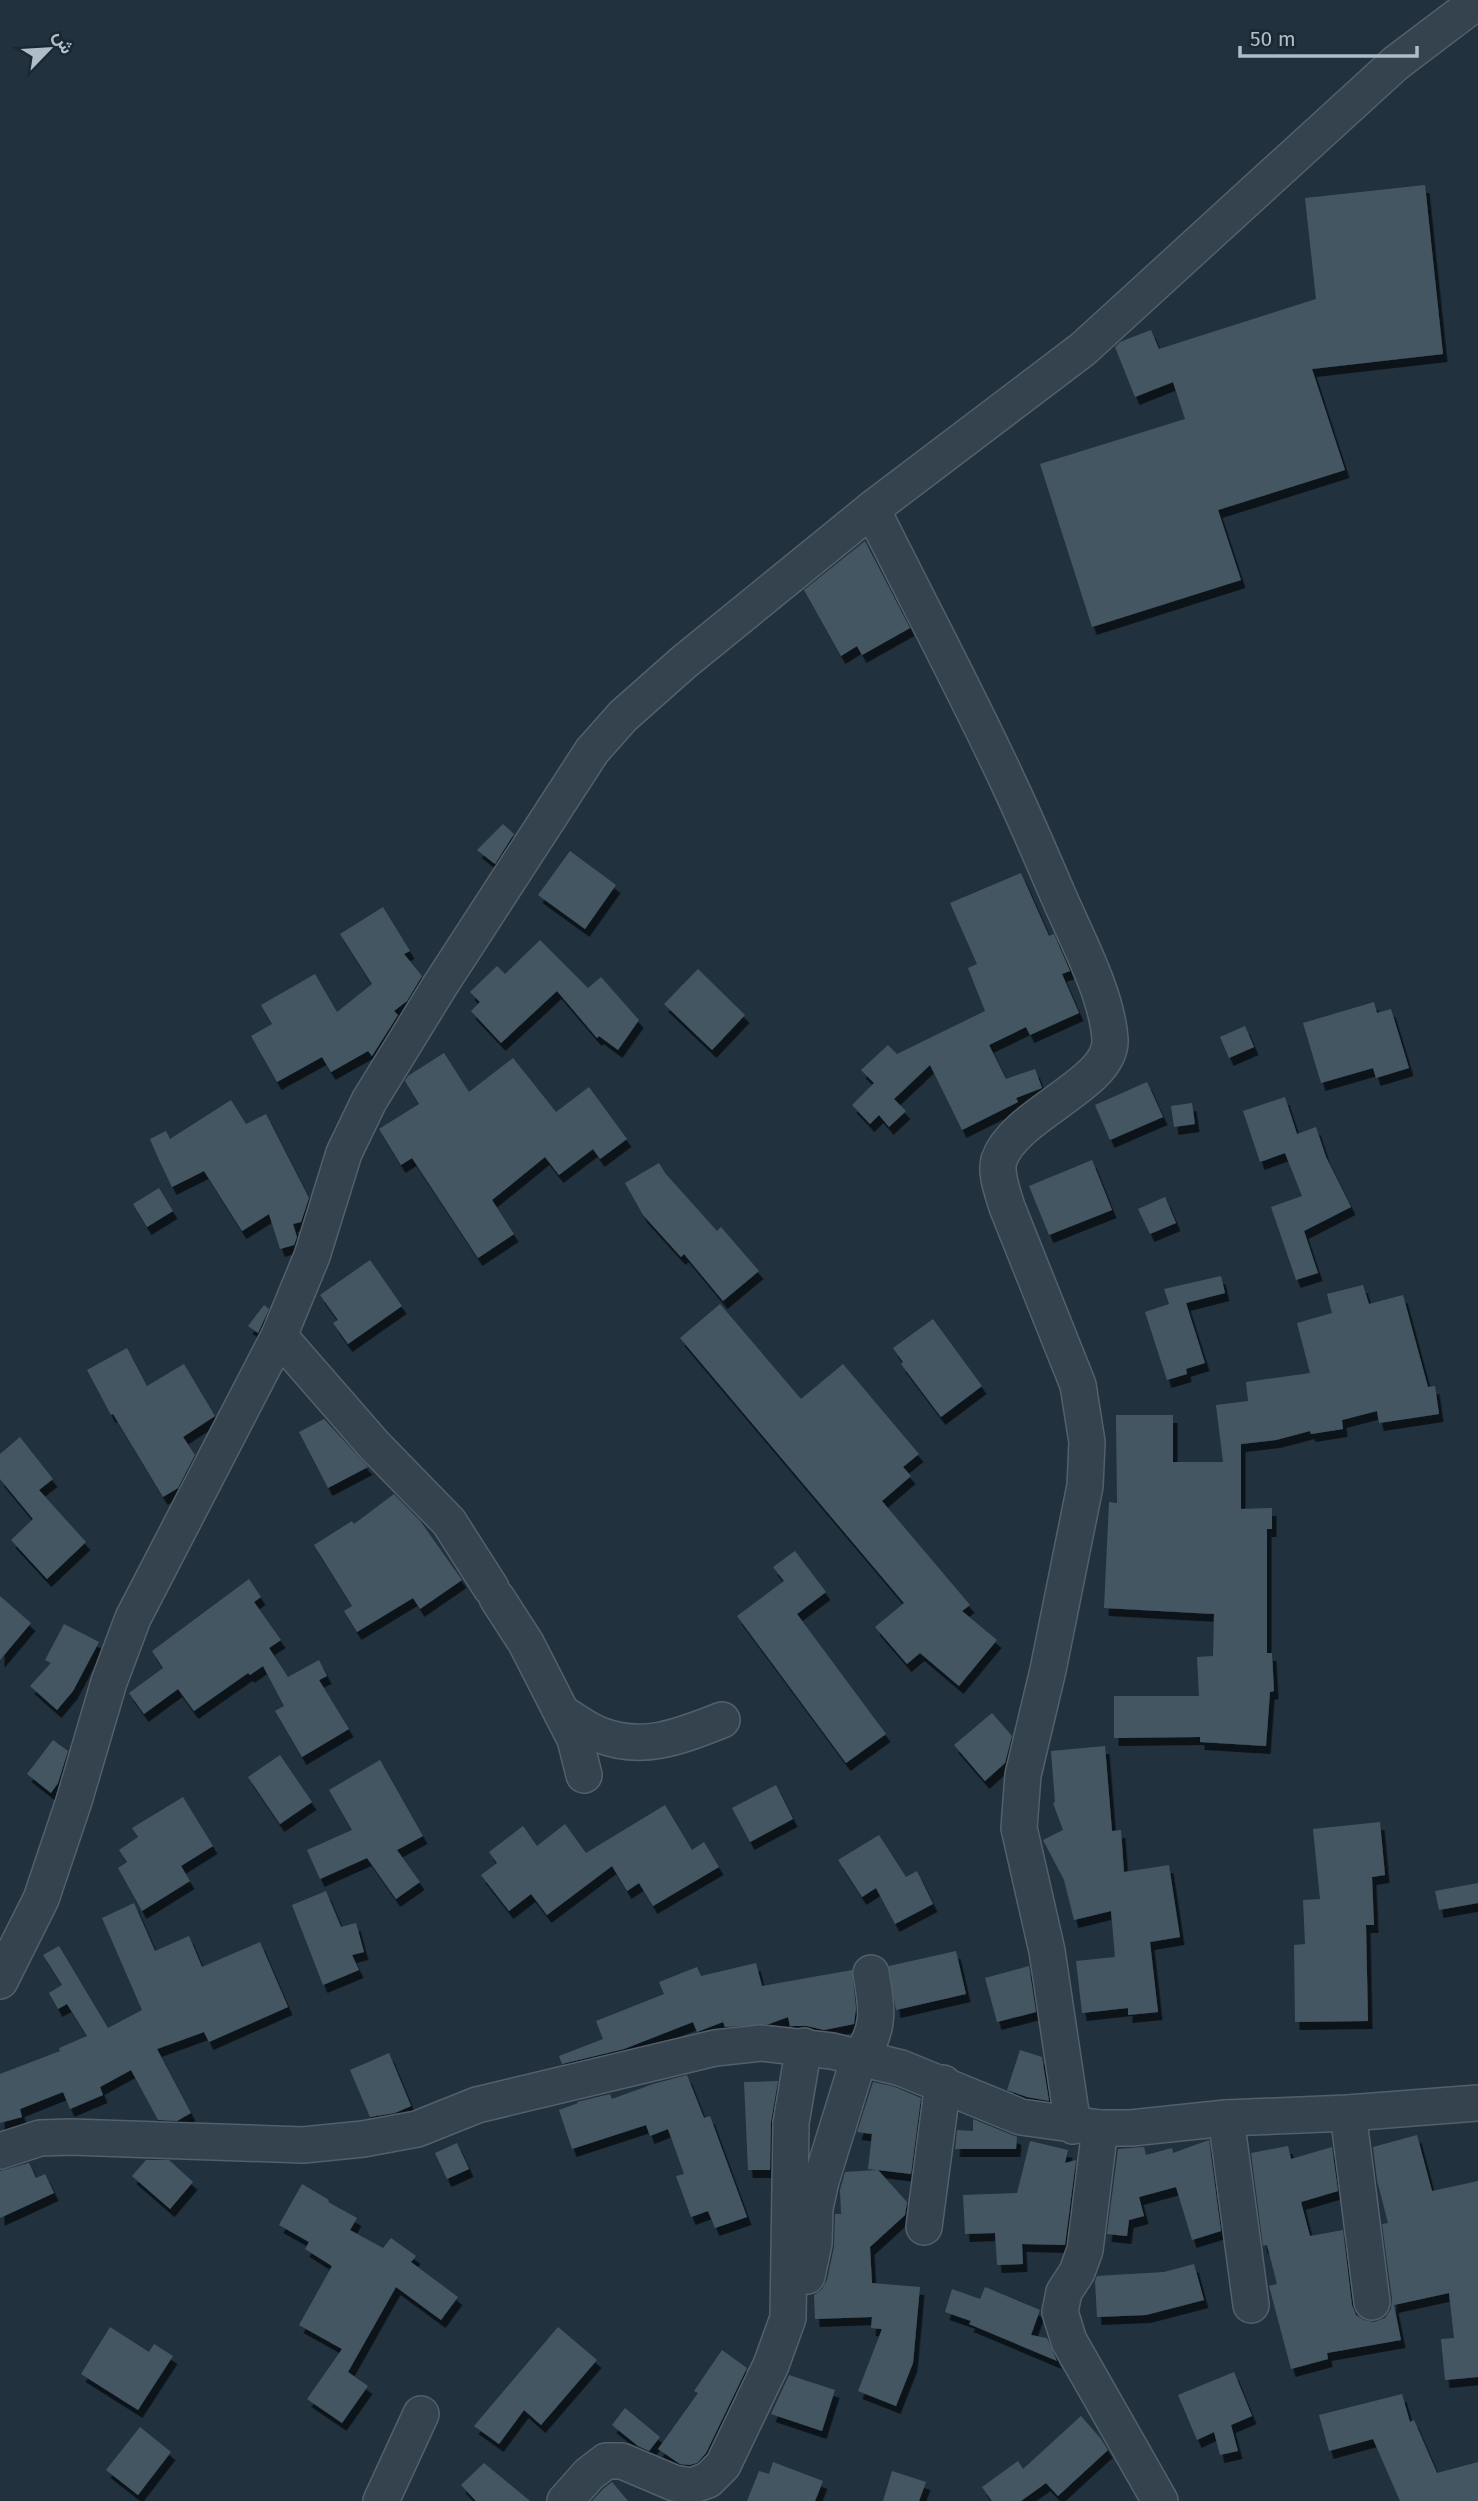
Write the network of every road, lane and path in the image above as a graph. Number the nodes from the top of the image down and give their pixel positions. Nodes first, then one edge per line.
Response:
1 (1478, 1) edge
2 (872, 509) junction
3 (279, 1336) junction
4 (562, 1713) junction
5 (722, 1720) dead end
6 (584, 1775) dead end
7 (871, 1973) dead end
8 (0, 1981) edge
9 (804, 2046) junction
10 (859, 2058) junction
11 (943, 2084) junction
12 (1478, 2102) edge
13 (1348, 2113) junction
14 (1226, 2118) junction
15 (1087, 2127) junction
16 (0, 2151) edge
17 (924, 2227) dead end
18 (1372, 2302) dead end
19 (1251, 2305) dead end
20 (788, 2318) junction
21 (421, 2414) dead end
22 (381, 2501) edge
23 (565, 2501) edge
24 (1160, 2501) edge

1 - 2 street
2 - 3 street
2 - 15 street
3 - 4 street
3 - 8 street
4 - 5 street
4 - 6 street
7 - 10 street
9 - 10 street
9 - 16 street
9 - 20 street
10 - 11 street
10 - 20 street
11 - 15 street
11 - 17 street
12 - 13 street
13 - 14 street
13 - 18 street
14 - 15 street
14 - 19 street
15 - 24 street
20 - 23 street
21 - 22 street

